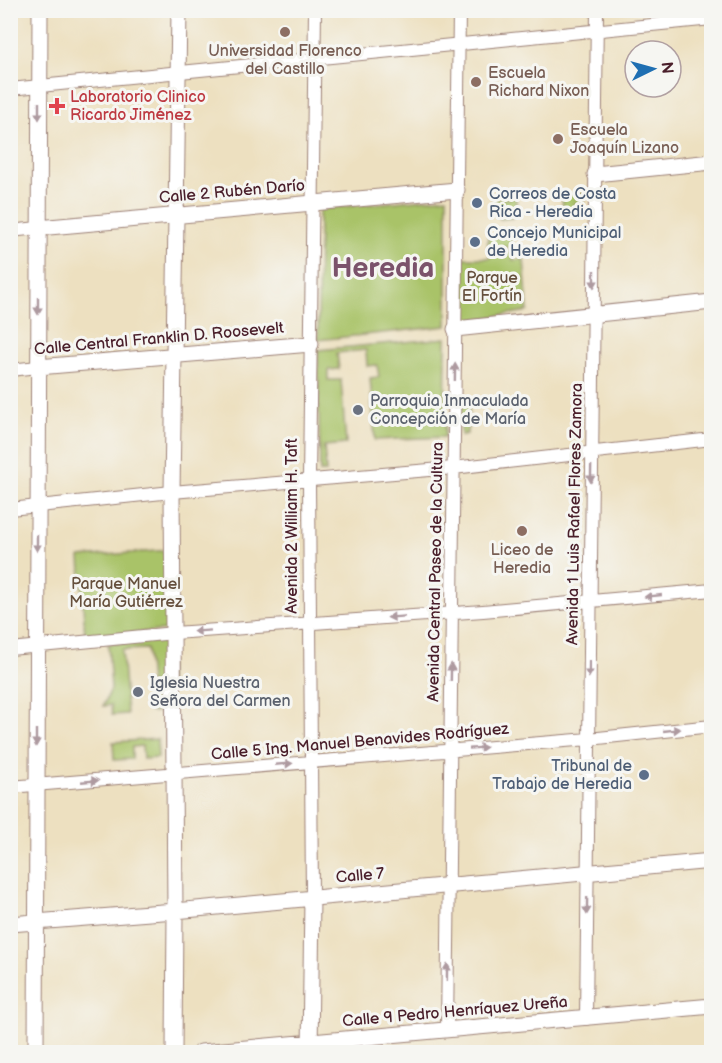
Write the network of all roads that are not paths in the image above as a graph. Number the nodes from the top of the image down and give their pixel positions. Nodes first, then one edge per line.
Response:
1 (39, 10) edge
2 (178, 10) edge
3 (315, 10) edge
4 (459, 10) edge
5 (597, 10) edge
6 (711, 19) edge
7 (596, 30) junction
8 (458, 44) junction
9 (314, 58) junction
10 (177, 72) junction
11 (39, 86) junction
12 (10, 89) edge
13 (711, 162) edge
14 (595, 174) junction
15 (457, 190) junction
16 (312, 203) junction
17 (175, 214) junction
18 (38, 228) junction
19 (10, 231) edge
20 (711, 302) edge
21 (593, 314) junction
22 (455, 329) junction
23 (311, 344) junction
24 (173, 356) junction
25 (38, 367) junction
26 (10, 370) edge
27 (711, 439) edge
28 (592, 452) junction
29 (453, 468) junction
30 (309, 480) junction
31 (172, 492) junction
32 (37, 507) junction
33 (10, 509) edge
34 (711, 590) edge
35 (590, 602) junction
36 (452, 614) junction
37 (310, 623) junction
38 (174, 633) junction
39 (36, 646) junction
40 (10, 649) edge
41 (711, 726) edge
42 (589, 739) junction
43 (450, 750) junction
44 (311, 762) junction
45 (174, 774) junction
46 (36, 786) junction
47 (10, 788) edge
48 (711, 861) edge
49 (587, 874) junction
50 (448, 886) junction
51 (312, 898) junction
52 (176, 911) junction
53 (35, 921) junction
54 (10, 924) edge
55 (711, 1006) edge
56 (586, 1019) junction
57 (447, 1030) junction
58 (310, 1047) edge
59 (36, 1053) edge
60 (174, 1053) edge
61 (201, 1053) edge

1 - 11 main road
2 - 10 main road
3 - 9 street, Avenida 2 William H. Taft
4 - 8 street, Avenida Central Paseo de la Cultura
5 - 7 street, Avenida 1 Luis Rafael Flores Zamora
6 - 7 street
7 - 8 street
7 - 14 street, Avenida 1 Luis Rafael Flores Zamora
8 - 9 street
8 - 15 street, Avenida Central Paseo de la Cultura
9 - 10 street
9 - 16 street, Avenida 2 William H. Taft
10 - 11 street
10 - 17 main road
11 - 12 street
11 -> 18 main road
13 - 14 main road
14 -> 21 street, Avenida 1 Luis Rafael Flores Zamora
15 - 16 main road, Calle 2 Rubén Darío
15 - 22 street, Avenida Central Paseo de la Cultura
16 - 17 main road, Calle 2 Rubén Darío
16 - 23 street, Avenida 2 William H. Taft
17 - 18 main road, Calle 2 Rubén Darío
17 - 24 main road
18 - 19 street, Calle 2 Rubén Darío
18 -> 25 main road
20 - 21 main road
21 - 22 main road
21 - 28 street, Avenida 1 Luis Rafael Flores Zamora
29 -> 22 street, Avenida Central Paseo de la Cultura
23 - 24 main road, Calle Central Franklin D. Roosevelt
23 - 30 street, Avenida 2 William H. Taft
24 - 25 main road, Calle Central Franklin D. Roosevelt
24 - 31 main road
25 - 26 street, Calle Central Franklin D. Roosevelt
25 - 32 main road
27 - 28 street
28 - 29 street
28 -> 35 street, Avenida 1 Luis Rafael Flores Zamora
29 - 30 street
29 - 36 street, Avenida Central Paseo de la Cultura
30 - 31 street
30 - 37 street, Avenida 2 William H. Taft
31 - 32 street
31 - 38 main road
32 - 33 street
32 -> 39 main road
34 -> 35 street
35 - 36 street
35 -> 42 street, Avenida 1 Luis Rafael Flores Zamora
36 -> 37 street
43 -> 36 street, Avenida Central Paseo de la Cultura
37 -> 38 street
37 - 44 street, Avenida 2 William H. Taft
38 - 39 street
38 - 45 main road
39 - 40 street
39 -> 46 main road
42 -> 41 street, Calle 5 Ing. Manuel Benavides Rodríguez
43 -> 42 street, Calle 5 Ing. Manuel Benavides Rodríguez
42 - 49 street, Avenida 1 Luis Rafael Flores Zamora
43 - 44 street, Calle 5 Ing. Manuel Benavides Rodríguez
43 - 50 street, Avenida Central Paseo de la Cultura
45 -> 44 street, Calle 5 Ing. Manuel Benavides Rodríguez
44 - 51 street, Avenida 2 William H. Taft
46 -> 45 street, Calle 5 Ing. Manuel Benavides Rodríguez
45 - 52 main road
46 - 47 street, Calle 5 Ing. Manuel Benavides Rodríguez
46 - 53 main road
48 - 49 main road, Calle 7
49 - 50 main road, Calle 7
49 -> 56 street, Avenida 1 Luis Rafael Flores Zamora
50 - 51 main road, Calle 7
57 -> 50 street, Avenida Central Paseo de la Cultura
51 - 52 main road, Calle 7
51 - 58 main road, Avenida 2 William H. Taft
52 - 53 main road, Calle 7
52 - 60 main road
53 - 54 main road, Calle 7
53 - 59 main road
55 - 56 main road, Calle 9 Pedro Henríquez Ureña
56 - 57 main road, Calle 9 Pedro Henríquez Ureña
57 - 58 main road, Calle 9 Pedro Henríquez Ureña
58 - 61 main road, Calle 9 Pedro Henríquez Ureña

